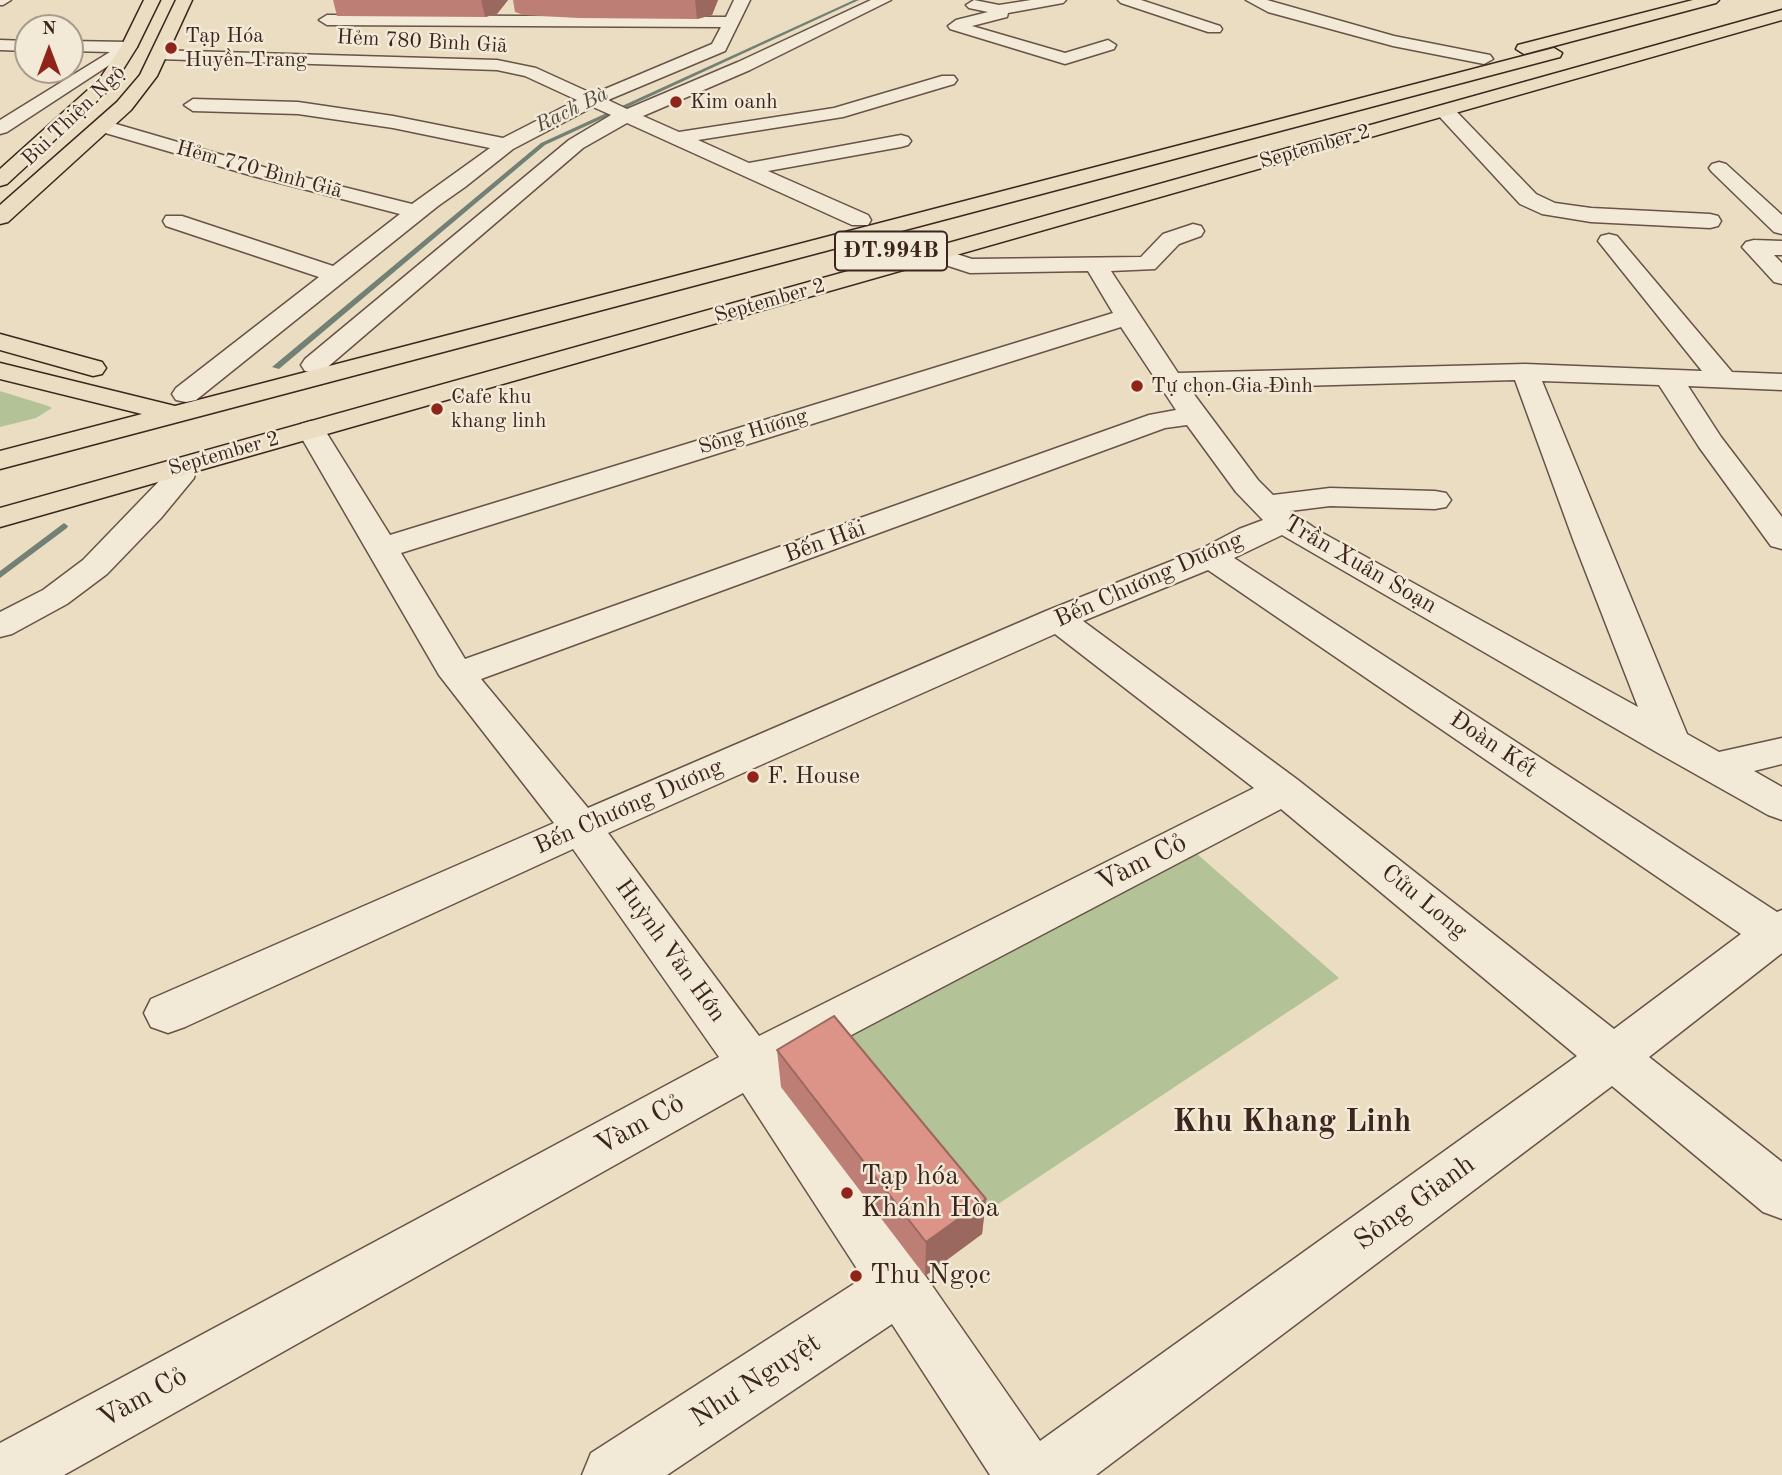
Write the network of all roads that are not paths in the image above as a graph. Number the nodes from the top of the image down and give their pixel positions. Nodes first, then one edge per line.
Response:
1 (152, 0) edge
2 (184, 0) edge
3 (524, 0) edge
4 (742, 0) edge
5 (883, 0) edge
6 (1058, 0) edge
7 (1126, 0) edge
8 (1244, 0) edge
9 (1256, 0) edge
10 (1711, 0) edge
11 (964, 3) dead end
12 (1736, 4) dead end
13 (1782, 5) edge
14 (999, 10) junction
15 (1782, 15) edge
16 (327, 20) dead end
17 (507, 21) junction
18 (1214, 30) dead end
19 (727, 31) junction
20 (1108, 46) dead end
21 (84, 47) edge
22 (129, 47) junction
23 (159, 54) junction
24 (1484, 59) junction
25 (1512, 64) junction
26 (1551, 75) junction
27 (948, 80) dead end
28 (594, 101) junction
29 (193, 104) dead end
30 (1445, 111) junction
31 (836, 113) junction
32 (628, 116) junction
33 (2, 126) edge
34 (102, 126) junction
35 (675, 138) junction
36 (506, 145) junction
37 (1719, 168) dead end
38 (747, 169) junction
39 (0, 180) edge
40 (970, 199) junction
41 (416, 212) junction
42 (0, 217) edge
43 (860, 220) junction
44 (174, 221) dead end
45 (1710, 221) dead end
46 (1008, 226) junction
47 (1782, 227) edge
48 (1193, 231) dead end
49 (1609, 241) dead end
50 (1782, 248) edge
51 (935, 254) junction
52 (1095, 264) junction
53 (337, 275) junction
54 (1782, 277) edge
55 (1127, 317) junction
56 (0, 342) edge
57 (314, 365) junction
58 (0, 371) edge
59 (1525, 372) junction
60 (1669, 379) junction
61 (1172, 381) junction
62 (1725, 381) junction
63 (1782, 382) edge
64 (215, 403) junction
65 (180, 404) junction
66 (144, 406) junction
67 (1194, 415) junction
68 (236, 429) junction
69 (297, 434) junction
70 (204, 438) dead end
71 (0, 444) edge
72 (0, 460) edge
73 (181, 467) junction
74 (1435, 500) dead end
75 (1275, 514) junction
76 (0, 519) edge
77 (1782, 539) edge
78 (380, 549) junction
79 (1211, 557) junction
80 (1058, 619) junction
81 (0, 626) edge
82 (457, 675) junction
83 (1672, 744) junction
84 (1782, 751) edge
85 (1714, 767) junction
86 (1284, 790) junction
87 (1782, 805) edge
88 (581, 828) junction
89 (1778, 931) edge
90 (168, 1013) dead end
91 (1615, 1056) junction
92 (751, 1064) junction
93 (1782, 1194) edge
94 (899, 1287) junction
95 (3, 1475) edge
96 (613, 1475) edge
97 (1026, 1475) edge
98 (1045, 1475) edge

1 - 22 main road
2 - 23 main road, Bùi Thiện Ngộ
3 - 17 street
4 - 19 street
5 - 32 street
6 - 14 street
7 - 18 street
8 - 9 street
9 - 24 street
10 - 24 main road, September 2 / ĐT.994B
11 - 14 street
12 - 25 main road, September 2 / ĐT.994B
13 - 26 main road, September 2 / ĐT.994B
14 - 20 street
15 - 26 main road, September 2 / ĐT.994B
16 - 17 street
17 - 19 street
19 - 28 street
21 - 22 street
22 - 33 street
22 - 39 main road
23 - 28 street, Hẻm 780 Bình Giã
23 - 34 main road, Bùi Thiện Ngộ
24 - 25 main road
24 - 40 main road, September 2 / ĐT.994B
25 - 26 main road
25 - 40 main road, September 2 / ĐT.994B
26 - 30 main road, September 2 / ĐT.994B
26 - 46 main road, September 2 / ĐT.994B
27 - 31 street
28 - 32 street, Hẻm 780 Bình Giã
28 - 36 street
29 - 36 street
30 - 45 street
30 - 46 main road, September 2 / ĐT.994B
31 - 35 street
31 - 38 street
32 - 35 street, Hẻm 780 Bình Giã
32 - 57 street
34 - 41 street, Hẻm 770 Bình Giã
34 - 42 main road, Bùi Thiện Ngộ
35 - 38 street, Hẻm 780 Bình Giã
36 - 41 street
37 - 47 street
38 - 43 street, Hẻm 780 Bình Giã
40 - 43 main road, September 2 / ĐT.994B
40 - 64 main road, September 2 / ĐT.994B
41 - 53 street
43 - 57 main road, September 2 / ĐT.994B
44 - 53 street
46 - 51 main road, September 2 / ĐT.994B
46 - 69 main road, September 2 / ĐT.994B
48 - 52 street
49 - 62 street
50 - 54 street
51 - 52 street
51 - 69 main road, September 2 / ĐT.994B
52 - 55 street, Trần Xuân Soạn
53 - 65 street
55 - 61 street, Trần Xuân Soạn
55 - 78 street, Sông Hương
56 - 65 main road
57 - 65 main road, September 2 / ĐT.994B
58 - 66 main road
59 - 60 street
59 - 61 street
59 - 83 street
60 - 62 street
60 - 77 street
61 - 67 street, Trần Xuân Soạn
62 - 63 street
64 - 65 main road
64 - 69 main road
65 - 66 main road
65 - 68 main road
65 - 72 main road, September 2 / ĐT.994B
66 - 71 main road
67 - 75 street, Trần Xuân Soạn
67 - 82 street, Bến Hải
68 - 69 main road
68 - 70 main road, September 2
69 - 73 main road, September 2 / ĐT.994B
69 - 78 street, Huỳnh Văn Hớn
73 - 76 main road, September 2 / ĐT.994B
73 - 81 street
74 - 75 street, Bến Chương Dương
75 - 79 street, Bến Chương Dương
75 - 83 street, Trần Xuân Soạn
78 - 82 street, Huỳnh Văn Hớn
79 - 80 street, Bến Chương Dương
79 - 89 street, Đoàn Kết
80 - 86 street, Cửu Long
80 - 88 street, Bến Chương Dương
82 - 88 street, Huỳnh Văn Hớn
83 - 85 street, Trần Xuân Soạn
84 - 85 street
85 - 87 street, Trần Xuân Soạn
86 - 91 street, Cửu Long
86 - 92 street, Vàm Cỏ
88 - 90 street, Bến Chương Dương
88 - 92 street, Huỳnh Văn Hớn
89 - 91 street, Sông Gianh
91 - 93 street, Cửu Long
91 - 98 street, Sông Gianh
92 - 94 street, Huỳnh Văn Hớn
92 - 95 street, Vàm Cỏ
94 - 96 street, Như Nguyệt
94 - 97 street, Huỳnh Văn Hớn

